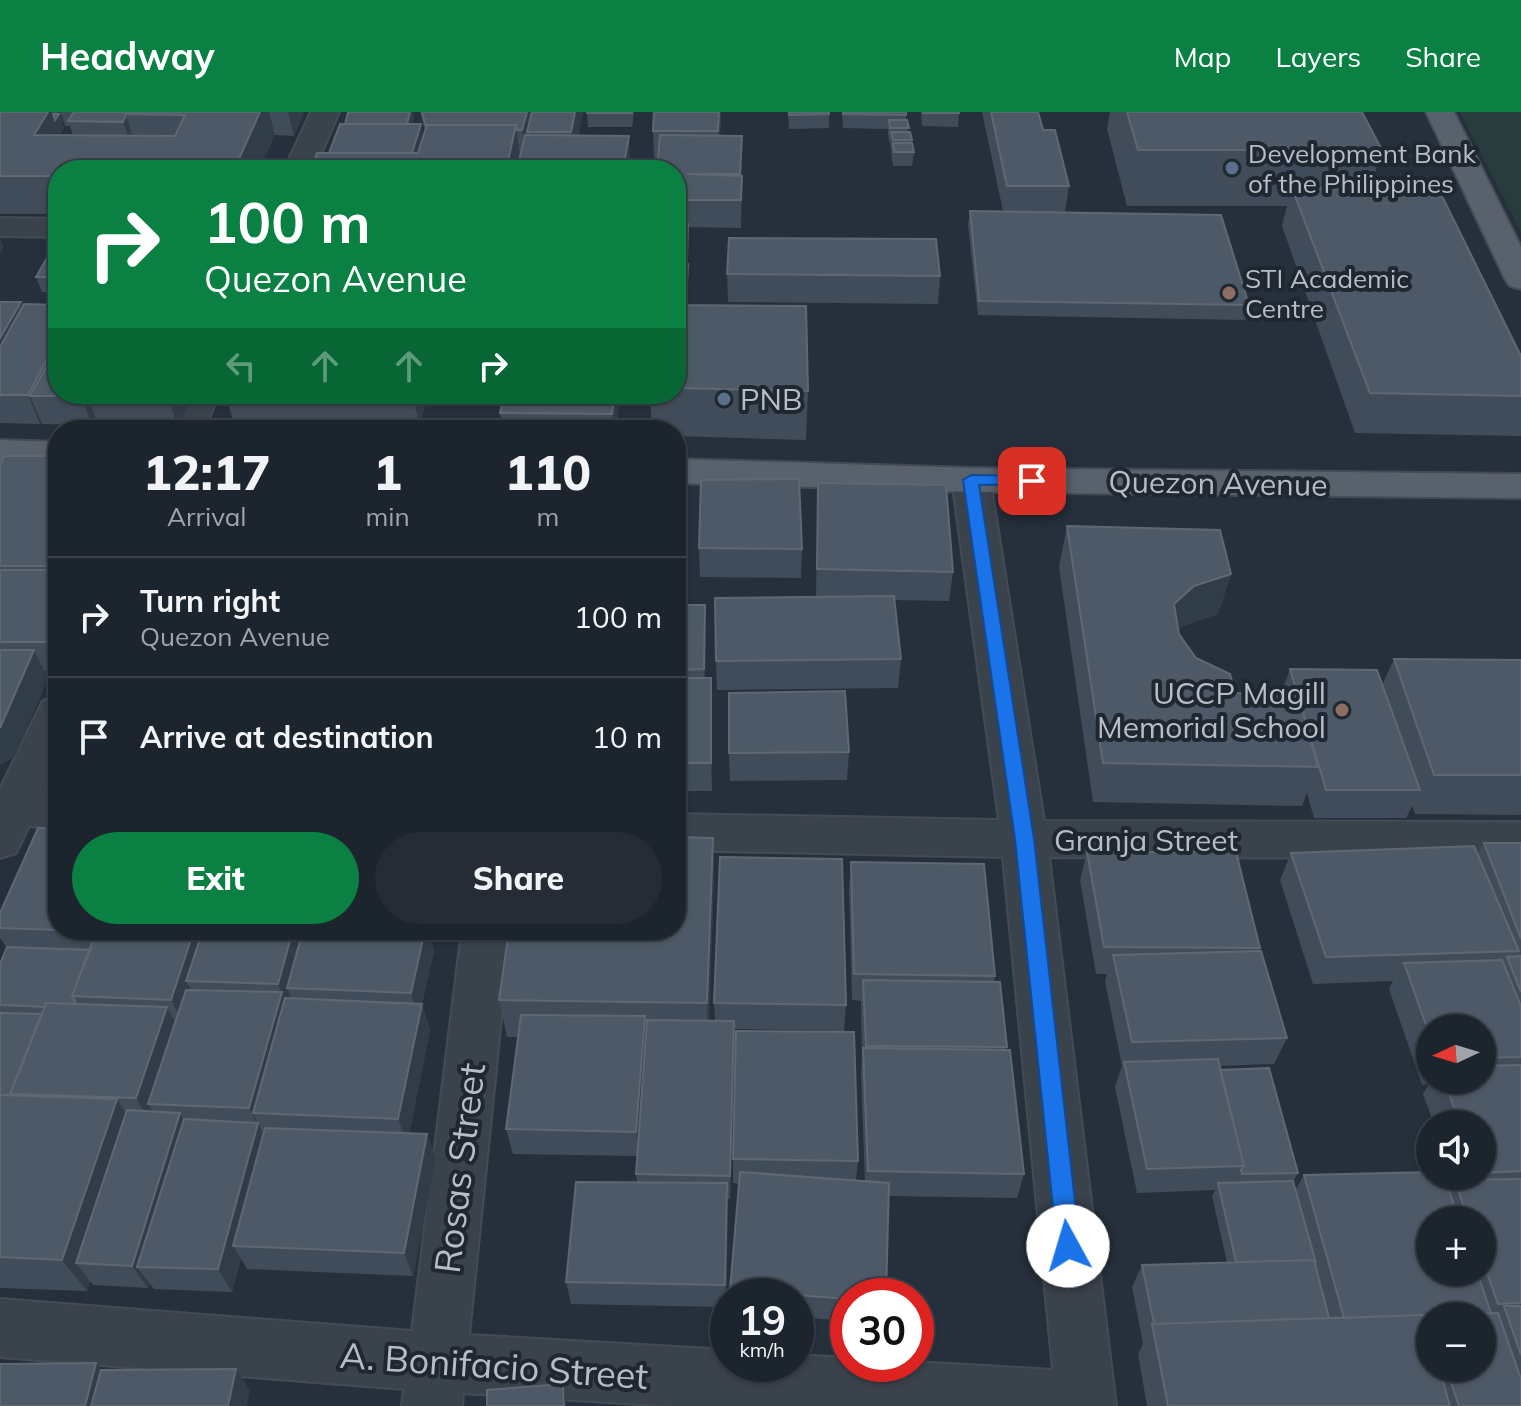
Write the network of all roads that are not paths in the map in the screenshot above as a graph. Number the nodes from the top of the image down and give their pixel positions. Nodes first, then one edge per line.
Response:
1 (325, 112) edge
2 (1440, 112) edge
3 (303, 160) edge
4 (0, 227) edge
5 (48, 228) edge
6 (1521, 279) edge
7 (0, 451) edge
8 (48, 453) edge
9 (686, 471) edge
10 (971, 480) junction
11 (1521, 486) edge
12 (48, 732) edge
13 (48, 812) edge
14 (5, 818) edge
15 (686, 832) edge
16 (1024, 839) junction
17 (1521, 840) edge
18 (485, 940) edge
19 (0, 1328) edge
20 (434, 1384) edge
21 (1085, 1404) edge

1 - 3 street
2 - 6 main road
4 - 5 street
7 - 8 main road
9 - 10 main road, Quezon Avenue
10 - 11 main road, Quezon Avenue
10 - 16 street
12 - 14 street
13 - 14 street
15 - 16 street, Granja Street
16 - 17 street, Granja Street
16 - 21 street
18 - 20 street, Rosas Street
19 - 20 street, A. Bonifacio Street
20 - 21 street, A. Bonifacio Street

